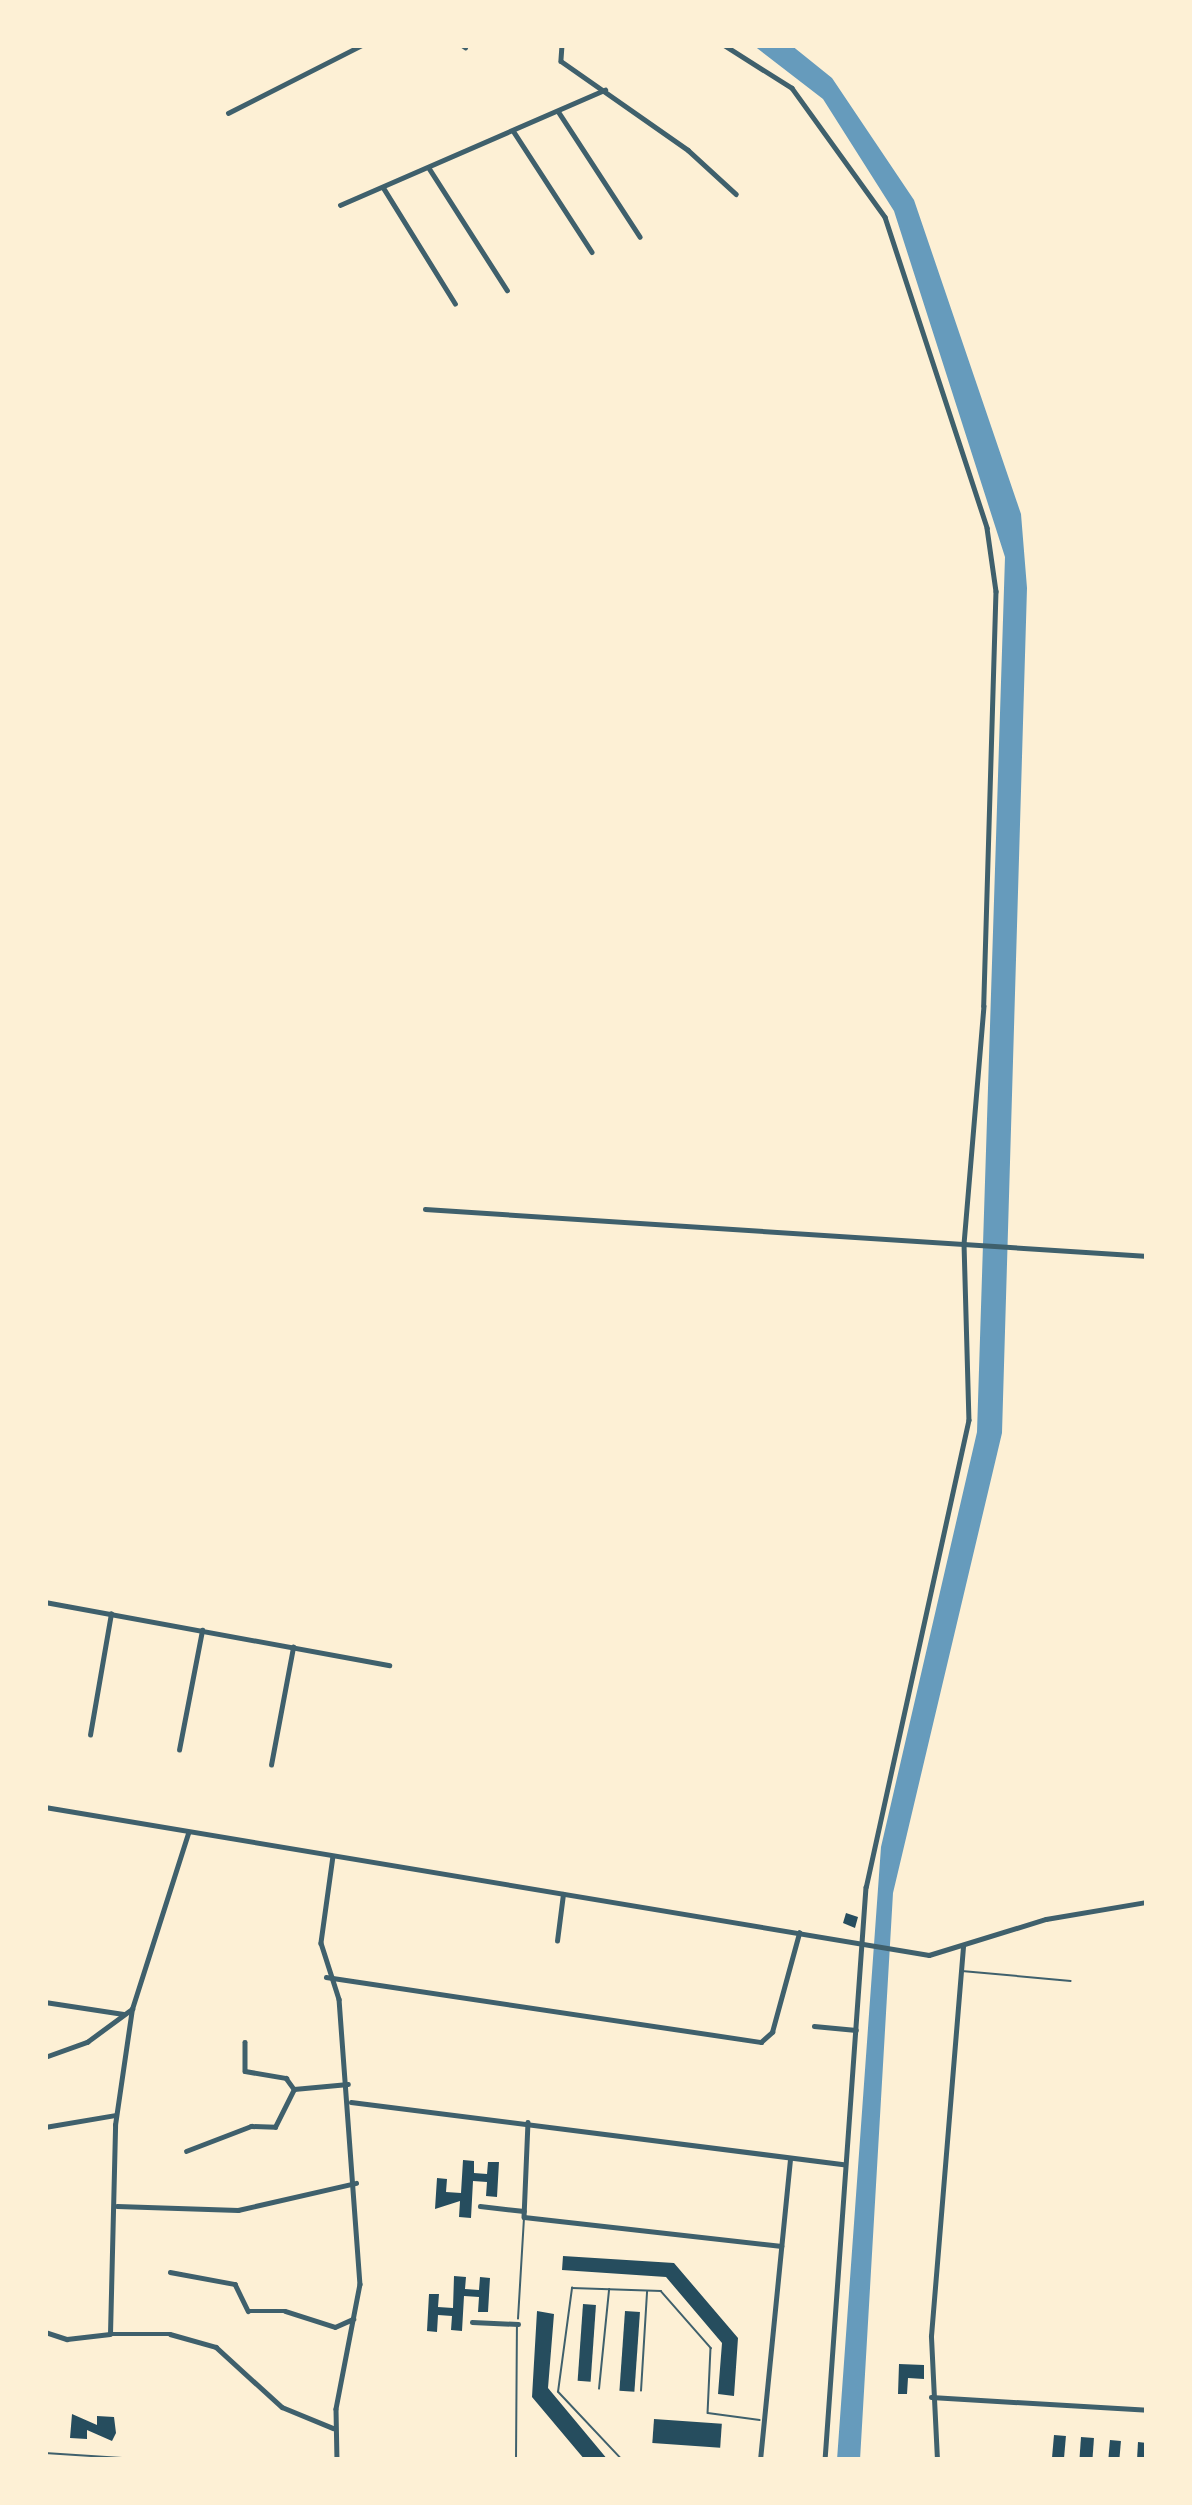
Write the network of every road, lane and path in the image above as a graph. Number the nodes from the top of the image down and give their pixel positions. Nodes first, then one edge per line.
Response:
1 (362, 45) edge
2 (562, 45) edge
3 (724, 45) edge
4 (604, 90) junction
5 (558, 111) junction
6 (228, 113) dead end
7 (514, 132) junction
8 (429, 168) junction
9 (383, 187) junction
10 (736, 194) dead end
11 (340, 205) dead end
12 (640, 237) dead end
13 (592, 252) dead end
14 (507, 290) dead end
15 (455, 303) dead end
16 (425, 1209) dead end
17 (964, 1243) junction
18 (1147, 1256) edge
19 (45, 1602) edge
20 (111, 1614) junction
21 (202, 1630) junction
22 (293, 1647) junction
23 (388, 1666) dead end
24 (90, 1735) dead end
25 (179, 1750) dead end
26 (271, 1766) dead end
27 (45, 1808) edge
28 (188, 1833) junction
29 (333, 1856) junction
30 (563, 1894) junction
31 (1147, 1902) edge
32 (800, 1933) junction
33 (557, 1941) dead end
34 (860, 1944) junction
35 (963, 1945) junction
36 (959, 1971) junction
37 (326, 1977) junction
38 (1072, 1981) dead end
39 (45, 2002) edge
40 (132, 2009) junction
41 (123, 2014) junction
42 (814, 2026) dead end
43 (856, 2030) junction
44 (244, 2042) dead end
45 (45, 2057) edge
46 (348, 2084) junction
47 (294, 2089) junction
48 (350, 2102) junction
49 (116, 2115) junction
50 (528, 2121) junction
51 (45, 2127) edge
52 (186, 2151) dead end
53 (790, 2160) junction
54 (845, 2164) junction
55 (356, 2183) junction
56 (118, 2206) junction
57 (480, 2206) dead end
58 (524, 2214) junction
59 (781, 2246) junction
60 (170, 2272) dead end
61 (609, 2286) junction
62 (647, 2288) junction
63 (353, 2319) junction
64 (472, 2322) dead end
65 (518, 2324) junction
66 (45, 2332) edge
67 (110, 2334) junction
68 (599, 2389) dead end
69 (641, 2391) dead end
70 (928, 2397) junction
71 (1147, 2410) edge
72 (764, 2420) junction
73 (335, 2428) junction
74 (45, 2453) edge
75 (120, 2458) edge
76 (621, 2459) edge
77 (153, 2460) edge
78 (337, 2460) edge
79 (516, 2460) edge
80 (650, 2460) edge
81 (760, 2460) edge
82 (825, 2460) edge
83 (937, 2460) edge

1 - 6 street
2 - 4 street
3 - 17 street
4 - 5 street
4 - 10 street
5 - 7 street
5 - 12 street
7 - 8 street
7 - 13 street
8 - 9 street
8 - 14 street
9 - 11 street
9 - 15 street
16 - 17 street
17 - 18 street
17 - 34 street
19 - 20 street
20 - 21 street
20 - 24 street
21 - 22 street
21 - 25 street
22 - 23 street
22 - 26 street
27 - 28 street
28 - 29 street
28 - 40 street
29 - 30 street
29 - 37 street
30 - 32 street
30 - 33 street
31 - 35 street
32 - 34 street
32 - 37 street
34 - 35 street
34 - 43 street
35 - 36 street
36 - 38 lane
36 - 70 street
37 - 46 street
39 - 41 street
40 - 41 street
40 - 49 street
41 - 45 street
42 - 43 street
43 - 54 street
44 - 47 street
46 - 47 street
46 - 48 street
47 - 52 street
48 - 50 street
48 - 55 street
49 - 51 street
49 - 56 street
50 - 53 street
50 - 58 street
53 - 54 street
53 - 59 street
54 - 82 street
55 - 56 street
55 - 63 street
56 - 67 street
57 - 58 street
58 - 59 street
58 - 65 lane
59 - 72 street
60 - 63 street
61 - 62 lane
61 - 68 lane
61 - 76 lane
62 - 69 lane
62 - 72 lane
63 - 73 street
64 - 65 street
65 - 79 lane
66 - 67 street
67 - 73 street
70 - 71 street
70 - 83 street
72 - 81 street
73 - 78 street
74 - 75 lane
75 - 77 lane
76 - 80 lane

